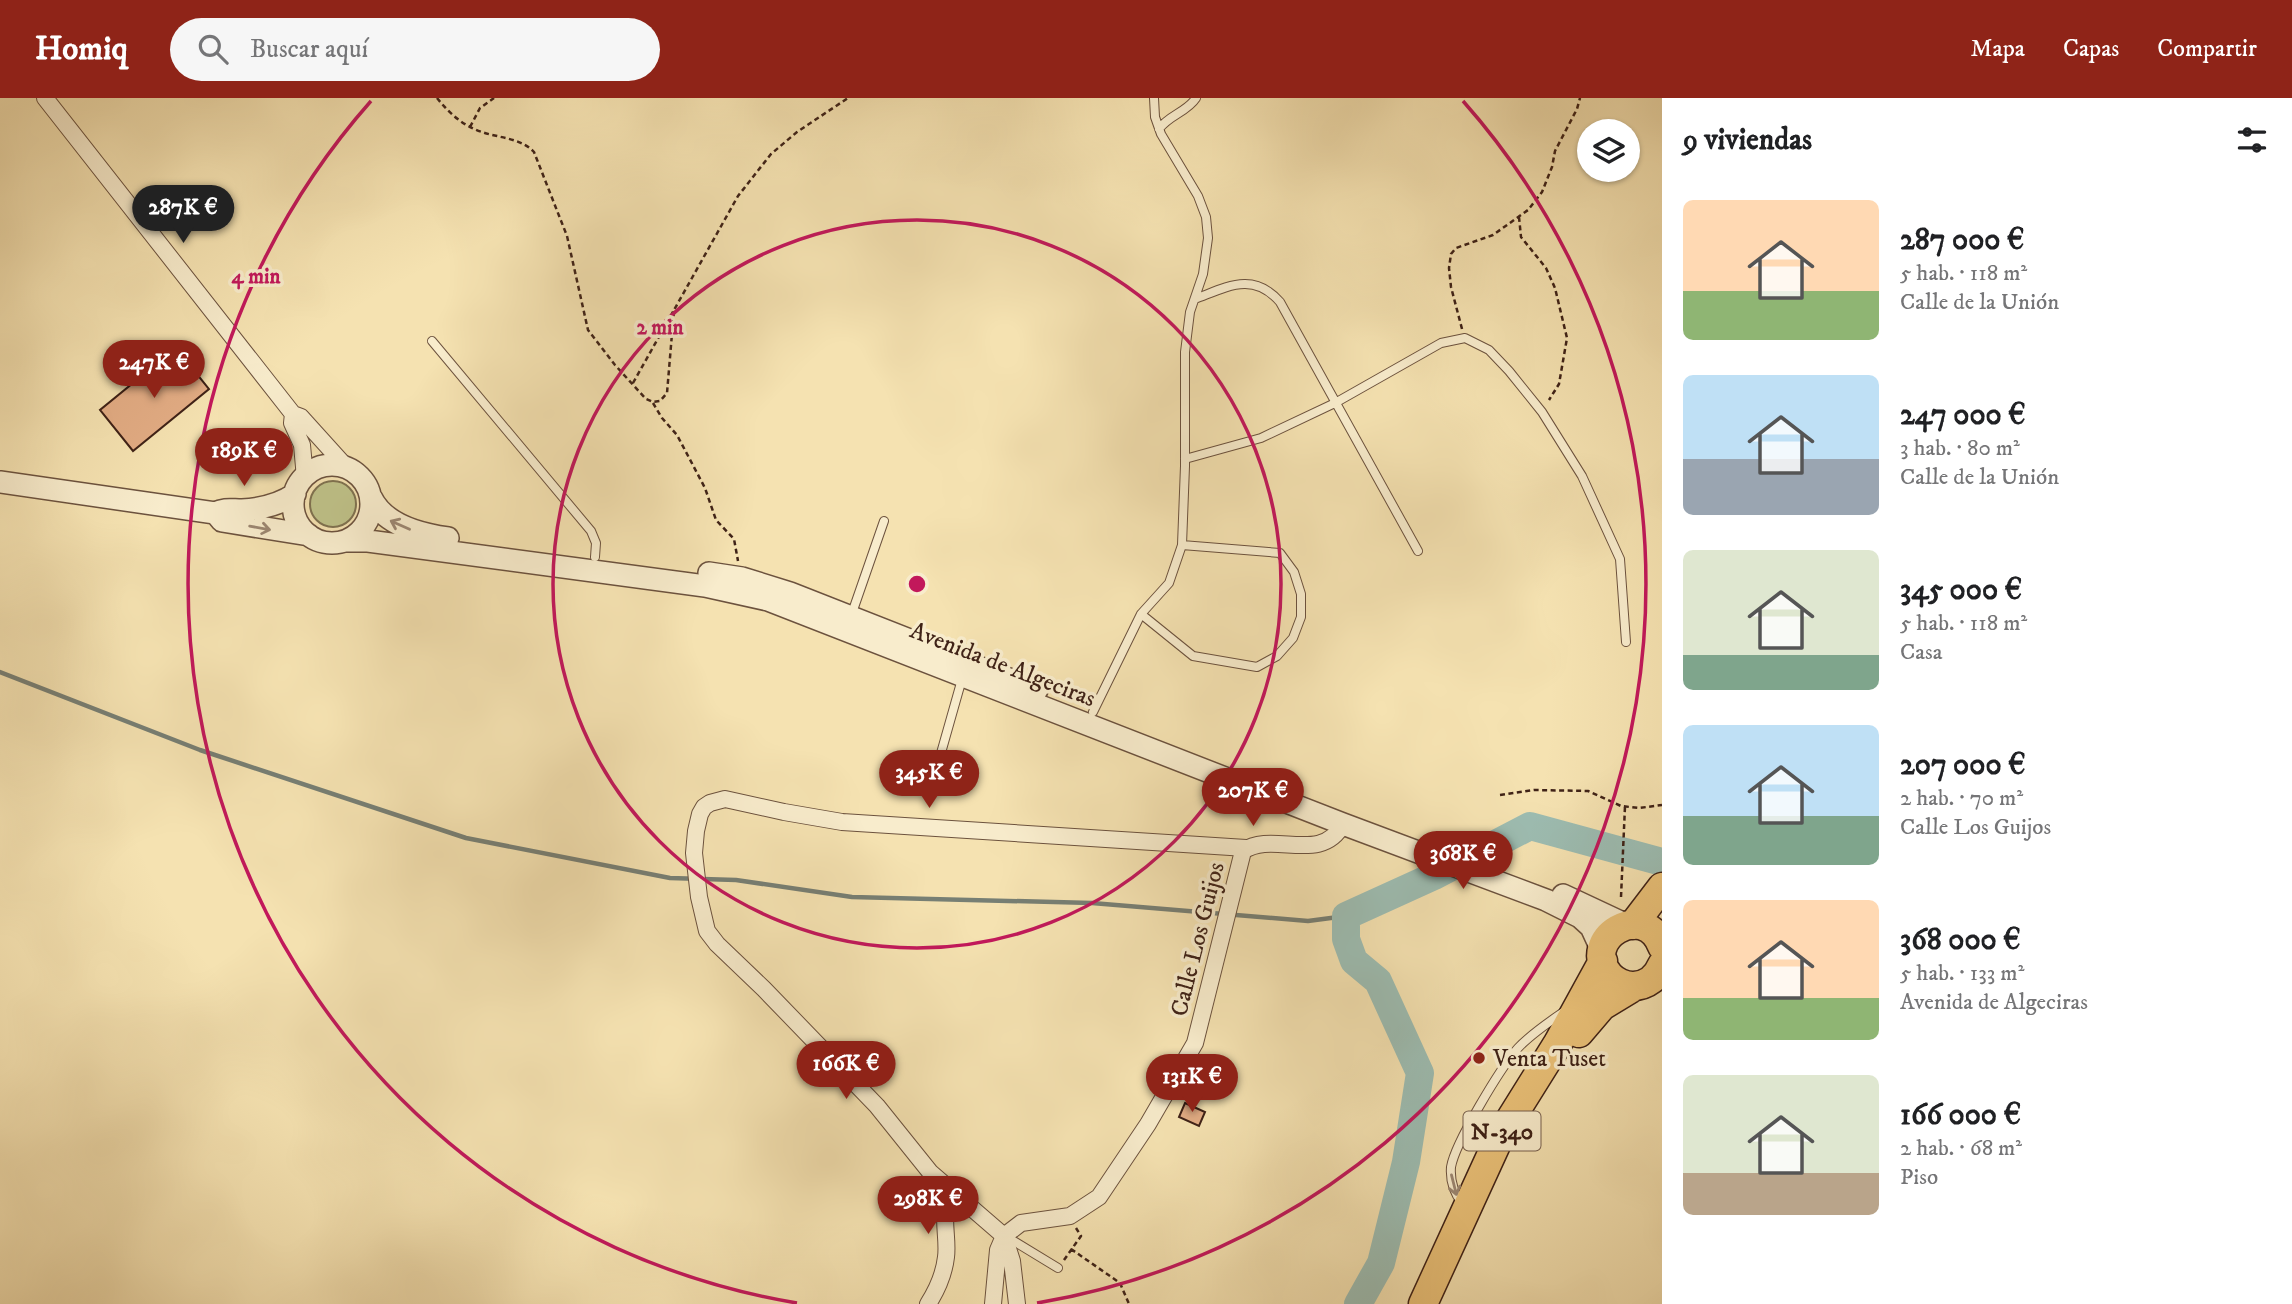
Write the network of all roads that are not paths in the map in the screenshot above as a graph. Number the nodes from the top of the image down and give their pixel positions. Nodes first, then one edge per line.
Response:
1 (45, 98) edge
2 (1154, 98) edge
3 (1196, 98) edge
4 (1159, 129) junction
5 (1195, 299) junction
6 (432, 341) dead end
7 (1335, 403) junction
8 (293, 414) junction
9 (1185, 459) junction
10 (348, 469) junction
11 (0, 482) edge
12 (300, 486) junction
13 (370, 497) junction
14 (215, 513) junction
15 (884, 522) dead end
16 (309, 535) junction
17 (345, 541) junction
18 (1182, 545) junction
19 (1418, 551) dead end
20 (595, 557) junction
21 (1141, 614) junction
22 (851, 616) junction
23 (1626, 642) dead end
24 (963, 676) junction
25 (1093, 712) junction
26 (941, 753) dead end
27 (1376, 822) junction
28 (1343, 824) junction
29 (1420, 846) junction
30 (1246, 848) junction
31 (1526, 886) junction
32 (1662, 887) edge
33 (1630, 925) junction
34 (1662, 942) edge
35 (1602, 956) junction
36 (1635, 986) junction
37 (954, 1192) junction
38 (1472, 1209) junction
39 (1004, 1236) junction
40 (1058, 1268) road end
41 (928, 1304) edge
42 (993, 1304) edge
43 (1017, 1304) edge
44 (1423, 1304) edge
45 (1437, 1304) edge

1 - 8 street
2 - 4 lane
3 - 4 lane
4 - 5 lane
5 - 7 lane
5 - 9 lane
6 - 20 lane
7 - 9 lane
7 - 19 lane
7 - 23 lane
8 - 10 street
8 - 12 street
9 - 18 lane
10 - 12 street
10 - 13 street
11 - 14 street
12 - 14 street
12 - 16 street
13 - 17 street
20 -> 13 street, Avenida de Algeciras
14 -> 16 street
15 - 22 lane
16 - 17 street
17 - 24 street, Avenida de Algeciras
18 - 21 lane
18 - 21 lane
20 - 22 street, Avenida de Algeciras
21 - 25 lane
22 - 25 street, Avenida de Algeciras
24 - 26 lane
24 - 28 street, Avenida de Algeciras
25 - 27 street, Avenida de Algeciras
27 - 28 street
27 - 29 street, Avenida de Algeciras
28 - 29 street, Avenida de Algeciras
28 - 30 street, Calle Los Guijos
29 - 31 street, Avenida de Algeciras
30 - 37 street
30 - 39 street, Calle Los Guijos
31 - 33 street, Avenida de Algeciras
31 - 35 street, Avenida de Algeciras
32 - 33 highway, N-340
33 - 34 highway, N-340
33 - 35 highway, N-340
34 - 36 highway, N-340
35 - 36 highway
35 -> 38 highway, N-340
36 - 38 highway, N-340
37 - 39 street
37 - 41 street
38 - 44 highway, N-340
38 - 45 highway, N-340
39 - 40 lane
39 - 42 street
39 - 43 street

